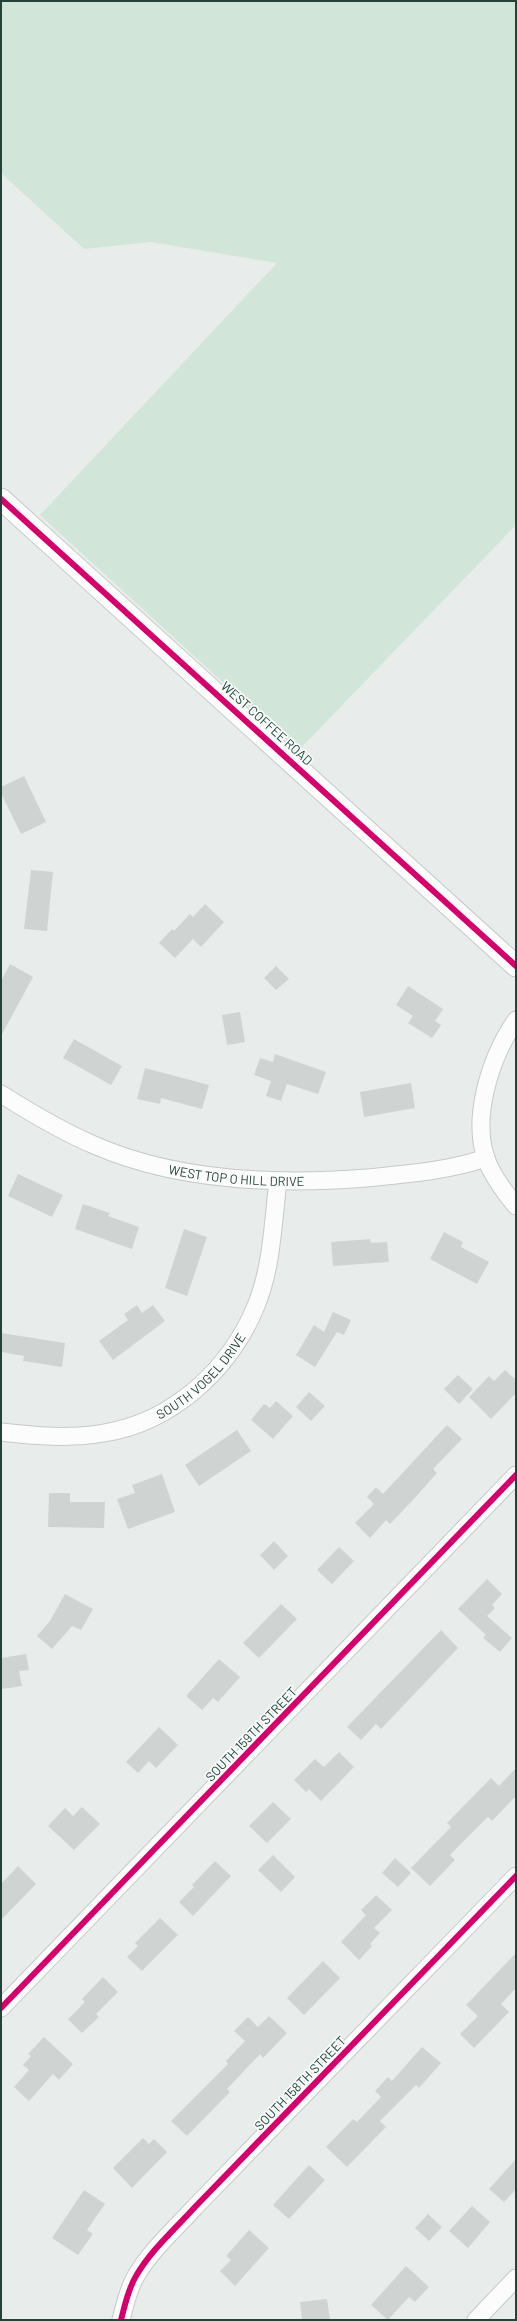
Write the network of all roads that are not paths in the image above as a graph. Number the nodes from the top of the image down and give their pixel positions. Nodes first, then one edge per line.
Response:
1 (1, 499) edge
2 (516, 966) edge
3 (516, 1020) edge
4 (1, 1094) edge
5 (486, 1158) junction
6 (278, 1181) junction
7 (516, 1206) edge
8 (1, 1432) edge
9 (516, 1475) edge
10 (516, 1876) edge
11 (1, 2008) edge
12 (516, 2278) edge
13 (121, 2320) edge
14 (476, 2320) edge

1 - 2 street, WEST COFFEE ROAD
3 - 5 street
4 - 6 street, WEST TOP O HILL DRIVE
5 - 6 street, WEST TOP O HILL DRIVE
5 - 7 street
6 - 8 street, SOUTH VOGEL DRIVE
9 - 11 street, SOUTH 159TH STREET
10 - 13 street, SOUTH 158TH STREET
12 - 14 street

